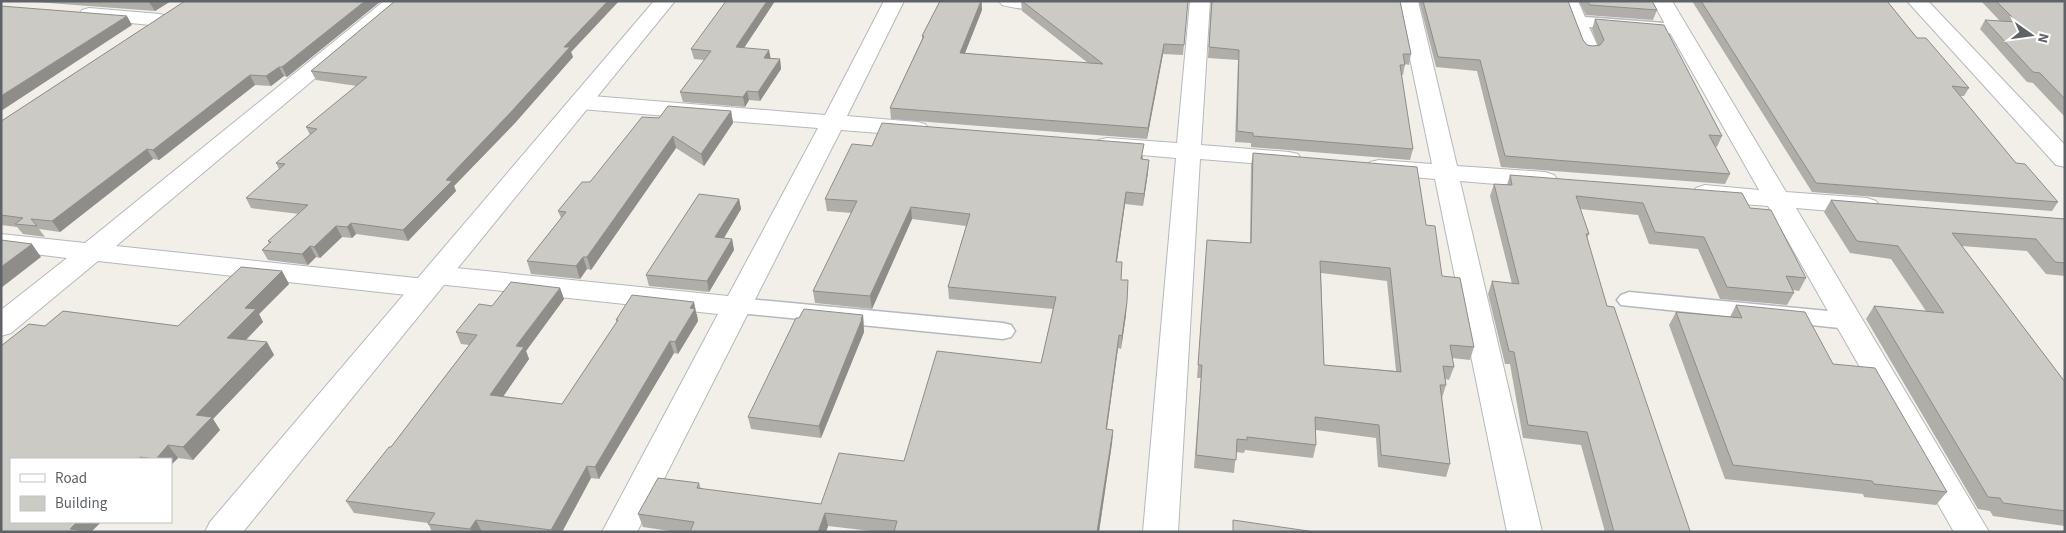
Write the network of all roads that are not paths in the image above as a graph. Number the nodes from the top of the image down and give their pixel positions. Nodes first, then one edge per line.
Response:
1 (397, 1) edge
2 (665, 1) edge
3 (894, 1) edge
4 (1010, 1) edge
5 (1200, 1) edge
6 (1408, 1) edge
7 (1570, 1) edge
8 (1662, 1) edge
9 (1916, 1) edge
10 (1050, 4) edge
11 (65, 12) edge
12 (1578, 21) junction
13 (1678, 28) junction
14 (136, 35) edge
15 (1590, 49) edge
16 (580, 102) junction
17 (833, 122) junction
18 (941, 131) edge
19 (1089, 143) edge
20 (1188, 151) junction
21 (2065, 160) edge
22 (1307, 161) edge
23 (1356, 165) edge
24 (1445, 172) junction
25 (1562, 182) edge
26 (1680, 191) edge
27 (1777, 199) junction
28 (1886, 208) edge
29 (1, 242) edge
30 (93, 251) junction
31 (430, 281) junction
32 (1629, 300) dead end
33 (737, 306) junction
34 (1849, 321) junction
35 (1, 326) edge
36 (1003, 331) dead end
37 (231, 531) edge
38 (619, 532) edge
39 (1160, 532) edge
40 (1525, 532) edge
41 (1972, 532) edge

1 - 30 street
2 - 16 street
3 - 17 street
4 - 10 street
5 - 20 street
6 - 24 street
7 - 12 lane
8 - 13 street
9 - 21 street
11 - 14 street
12 - 13 lane
12 - 15 lane
13 - 27 street
16 - 17 street
16 - 31 street
17 - 18 street
17 - 33 street
19 - 20 street
20 - 22 street
20 - 39 street
23 - 24 street
24 - 25 street
24 - 40 street
26 - 27 street
27 - 28 street
27 - 34 street
29 - 30 street
30 - 31 street
30 - 35 street
31 - 33 street
31 - 37 street
32 - 34 lane
33 - 36 lane
33 - 38 street
34 - 41 street

